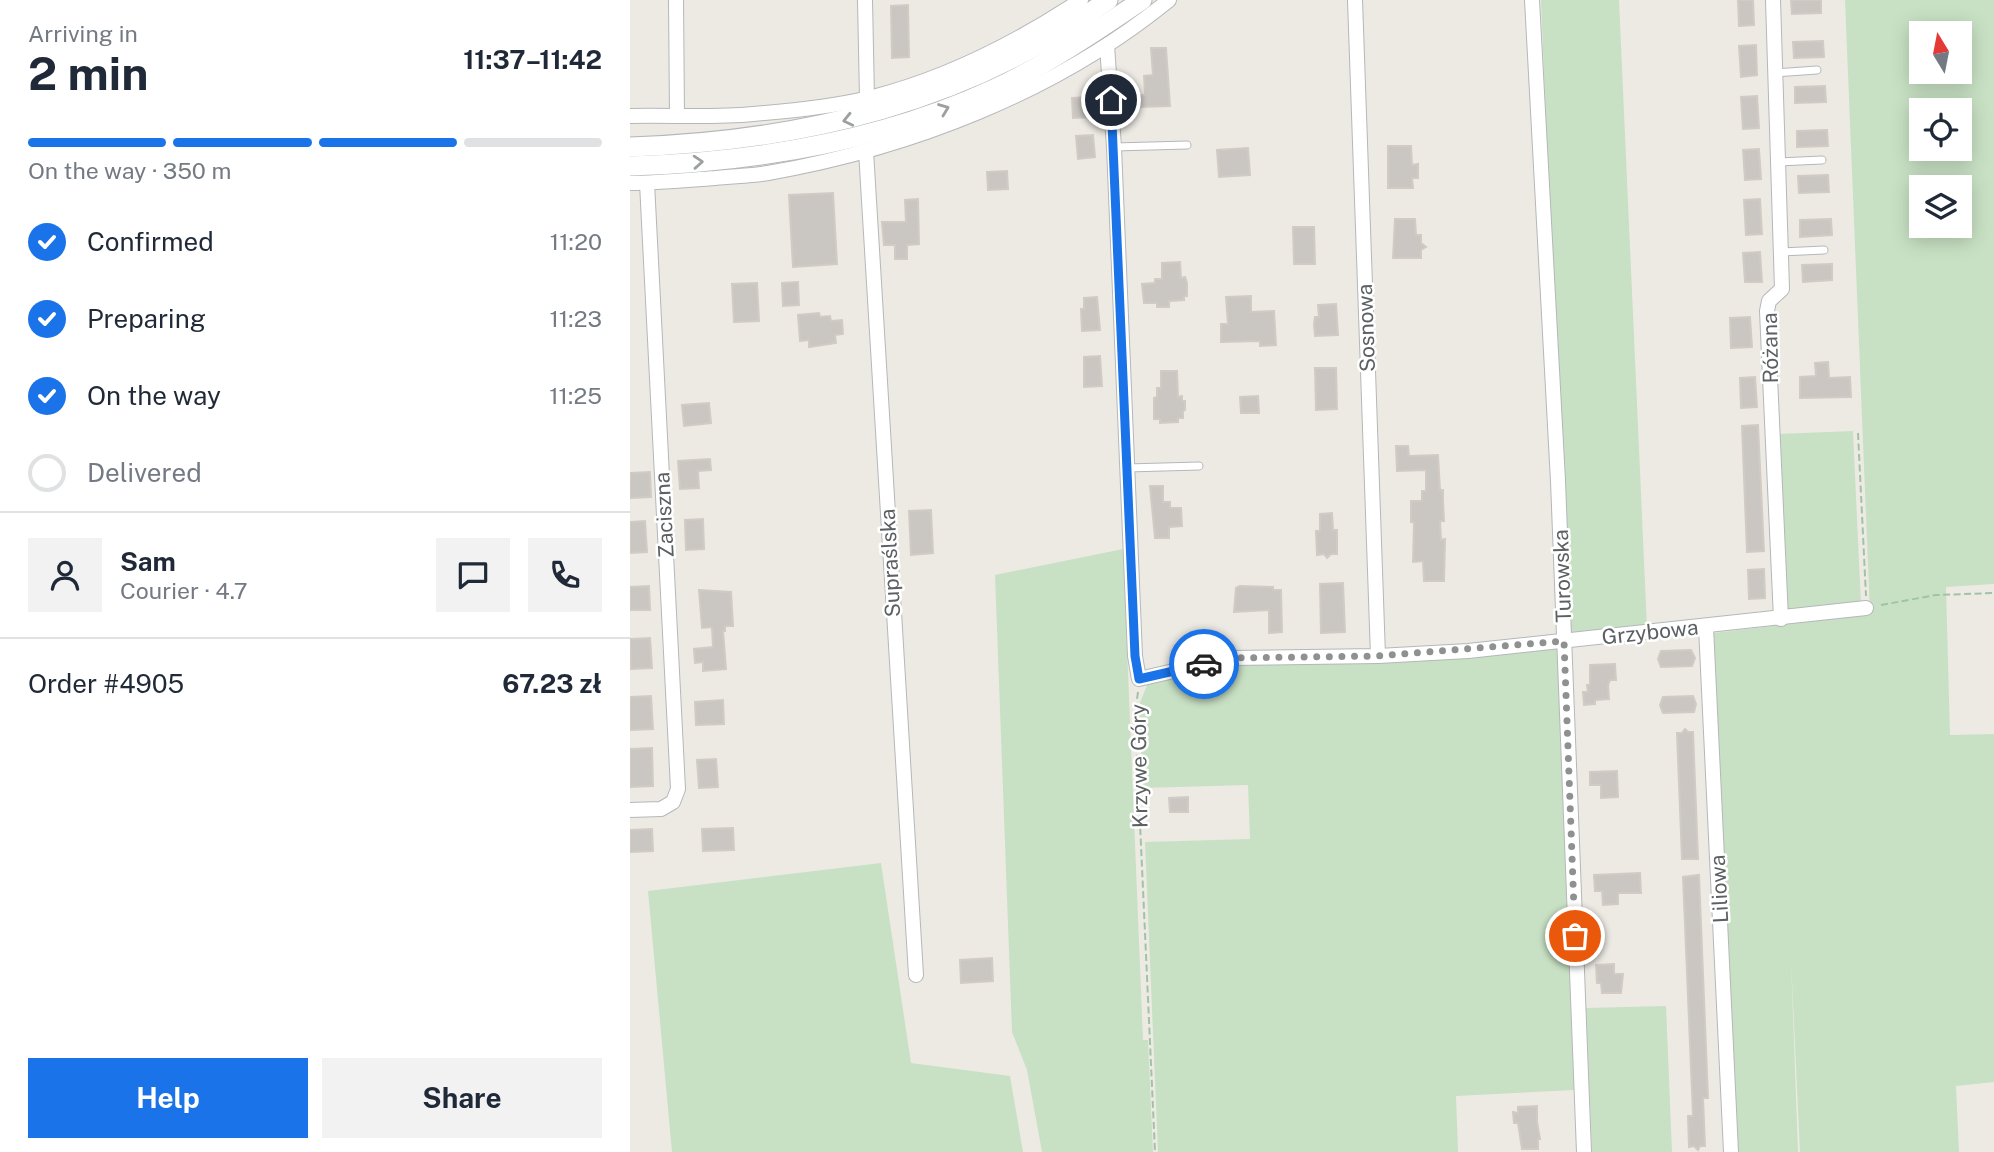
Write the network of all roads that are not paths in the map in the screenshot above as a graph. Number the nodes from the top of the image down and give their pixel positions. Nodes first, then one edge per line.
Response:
1 (676, 0) edge
2 (865, 0) edge
3 (1082, 0) edge
4 (1108, 0) edge
5 (1142, 0) edge
6 (1169, 0) edge
7 (1354, 0) edge
8 (1532, 0) edge
9 (1773, 0) edge
10 (1107, 45) junction
11 (1817, 71) dead end
12 (1775, 73) junction
13 (867, 98) junction
14 (677, 115) junction
15 (630, 116) edge
16 (1187, 145) dead end
17 (630, 147) edge
18 (1114, 147) junction
19 (866, 151) junction
20 (1822, 160) dead end
21 (1778, 162) junction
22 (630, 166) edge
23 (630, 183) edge
24 (647, 183) junction
25 (1824, 250) dead end
26 (1781, 252) junction
27 (1199, 466) dead end
28 (1126, 468) junction
29 (1866, 608) road end
30 (1781, 619) junction
31 (1706, 627) junction
32 (1564, 641) junction
33 (1378, 656) junction
34 (1139, 679) joint
35 (630, 810) edge
36 (916, 975) dead end
37 (1584, 1152) edge
38 (1731, 1152) edge

1 - 14 street
2 - 13 street
3 - 13 street
4 -> 17 main road
22 -> 5 main road
6 - 10 street
7 - 33 street, Sosnowa
8 - 32 street, Turowska
9 - 12 street, Różana
10 - 18 street, Krzywe Góry
10 - 19 street
11 - 12 lane
12 - 21 street, Różana
13 - 14 street
14 - 15 street
16 - 18 lane
18 - 28 street, Krzywe Góry
19 - 24 street
19 - 36 street, Supraślska
20 - 21 lane
21 - 26 street, Różana
23 - 24 street
24 - 35 street, Zaciszna
25 - 26 lane
26 - 30 street, Różana
27 - 28 lane
28 - 34 street, Krzywe Góry
29 - 30 street, Grzybowa
30 - 31 street, Grzybowa
31 - 32 street, Grzybowa
31 - 38 street, Liliowa
32 - 33 street, Grzybowa
32 - 37 street, Turowska
33 - 34 street, Grzybowa

